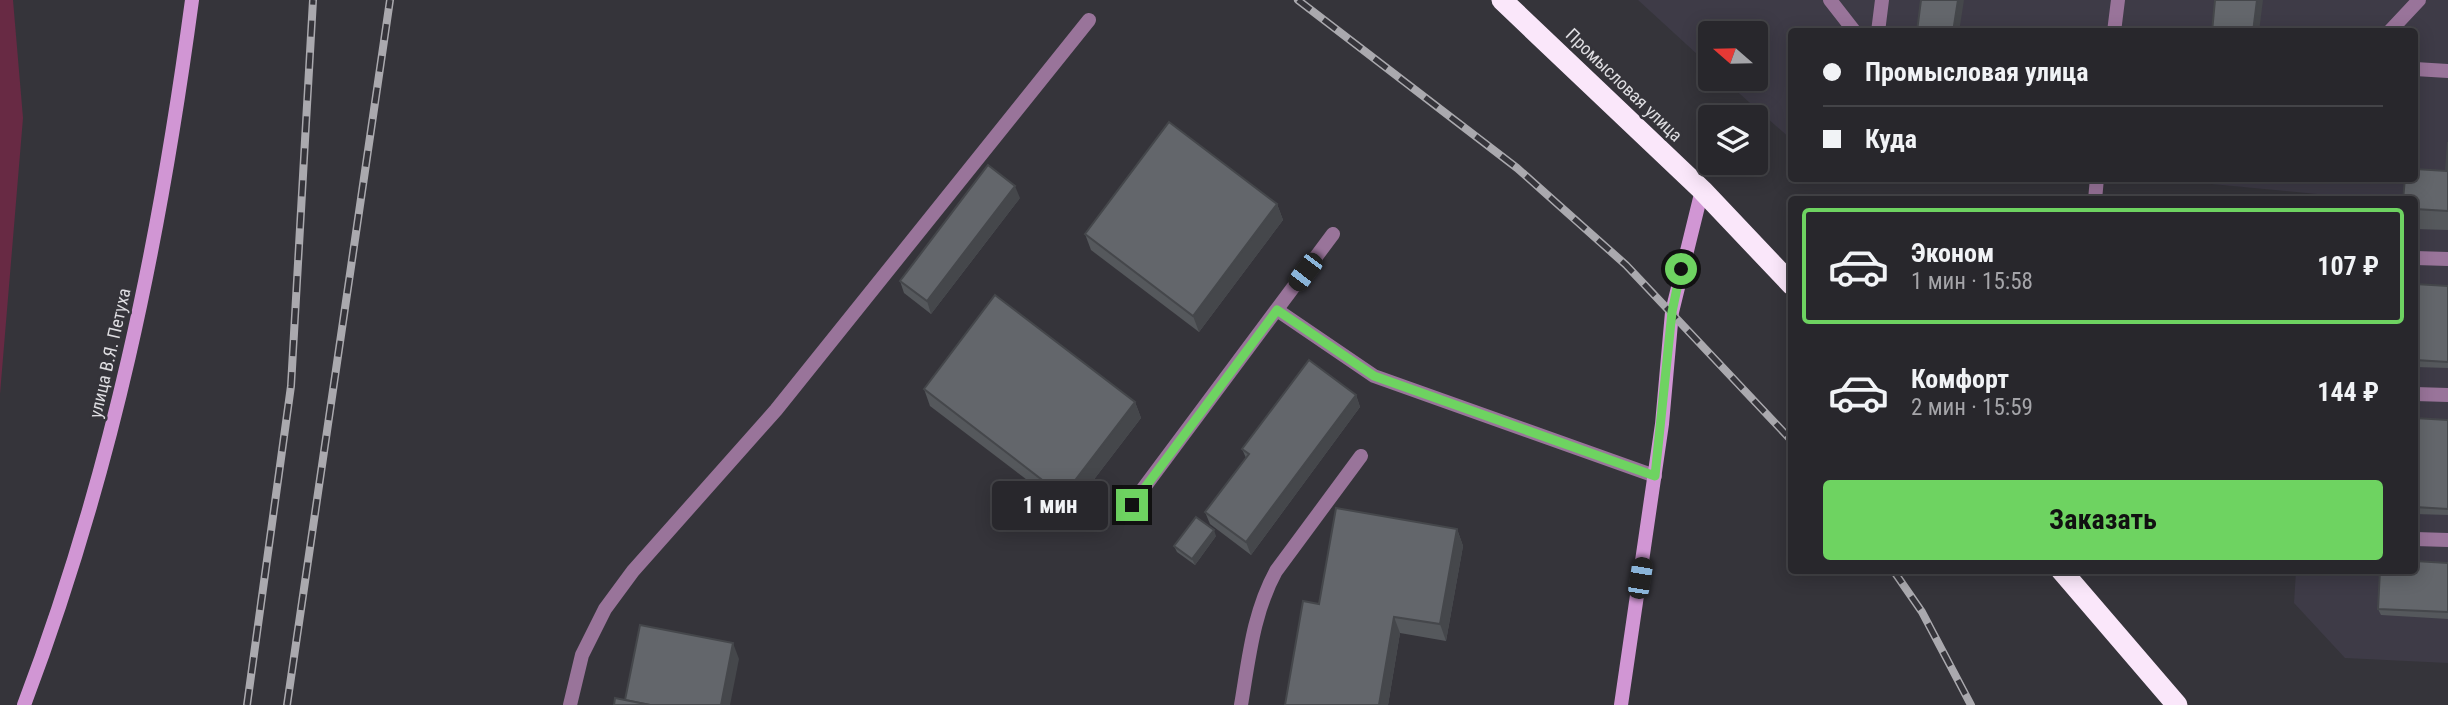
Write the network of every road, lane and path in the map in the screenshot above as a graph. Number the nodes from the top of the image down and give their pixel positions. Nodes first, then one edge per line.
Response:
1 (192, 0) edge
2 (1502, 0) edge
3 (1830, 0) edge
4 (1882, 0) edge
5 (2118, 0) edge
6 (2419, 0) edge
7 (1089, 20) dead end
8 (1852, 28) edge
9 (1878, 28) edge
10 (2114, 28) edge
11 (2393, 28) edge
12 (2418, 69) edge
13 (2448, 71) edge
14 (1702, 190) junction
15 (1333, 234) dead end
16 (2418, 258) edge
17 (2448, 259) edge
18 (1788, 281) edge
19 (1277, 310) junction
20 (2418, 394) edge
21 (2448, 395) edge
22 (1361, 456) dead end
23 (1655, 476) junction
24 (1132, 505) dead end
25 (2418, 539) edge
26 (2448, 540) edge
27 (2064, 574) edge
28 (24, 705) edge
29 (570, 705) edge
30 (1241, 705) edge
31 (1621, 705) edge
32 (2178, 705) edge

1 - 28 street, улица В.Я. Петуха
2 - 14 highway, Промысловая улица
3 - 8 lane
4 - 9 lane
5 - 10 lane
6 - 11 lane
7 - 29 lane
12 - 13 lane
14 - 18 highway, Промысловая улица
14 - 23 street
15 - 19 lane
16 - 17 lane
19 - 23 lane
19 - 24 lane
20 - 21 lane
22 - 30 lane
23 - 31 street
25 - 26 lane
27 - 32 highway

